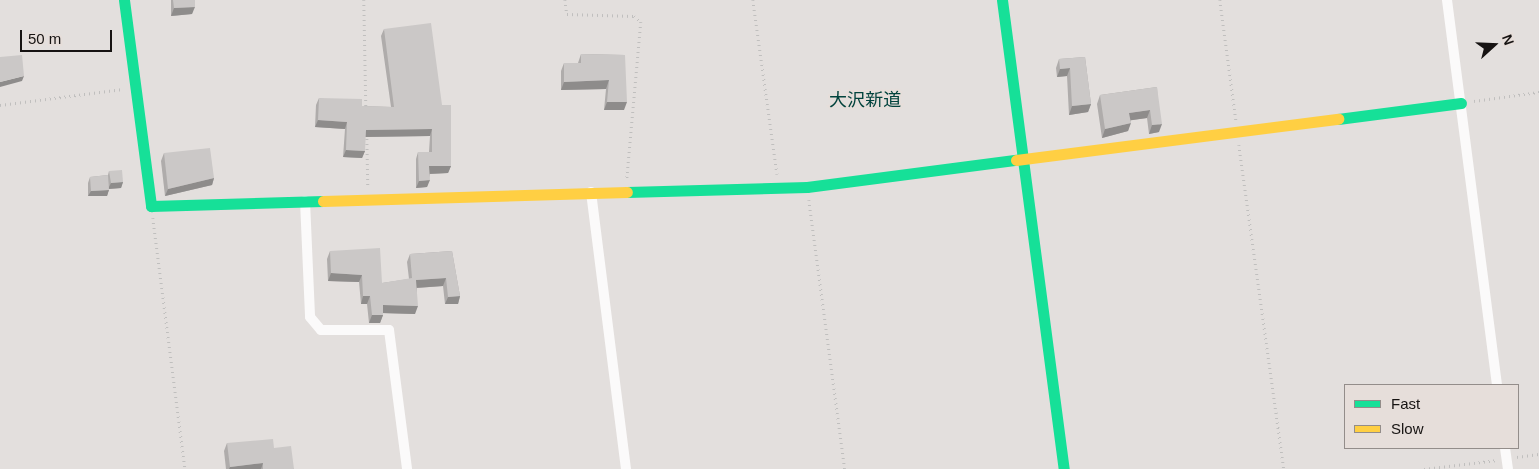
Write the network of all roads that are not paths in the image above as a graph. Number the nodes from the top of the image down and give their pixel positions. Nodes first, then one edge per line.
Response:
1 (124, 0) edge
2 (1002, 0) edge
3 (1447, 0) edge
4 (1460, 103) junction
5 (1024, 157) junction
6 (591, 192) junction
7 (305, 201) junction
8 (1497, 384) edge
9 (1505, 449) edge
10 (1507, 464) edge
11 (407, 469) edge
12 (626, 469) edge
13 (1064, 469) edge

1 - 7 street
2 - 5 street
3 - 4 street
4 - 5 street
4 - 8 street
5 - 6 street
5 - 13 street
6 - 7 street
6 - 12 street
7 - 11 street
9 - 10 street

